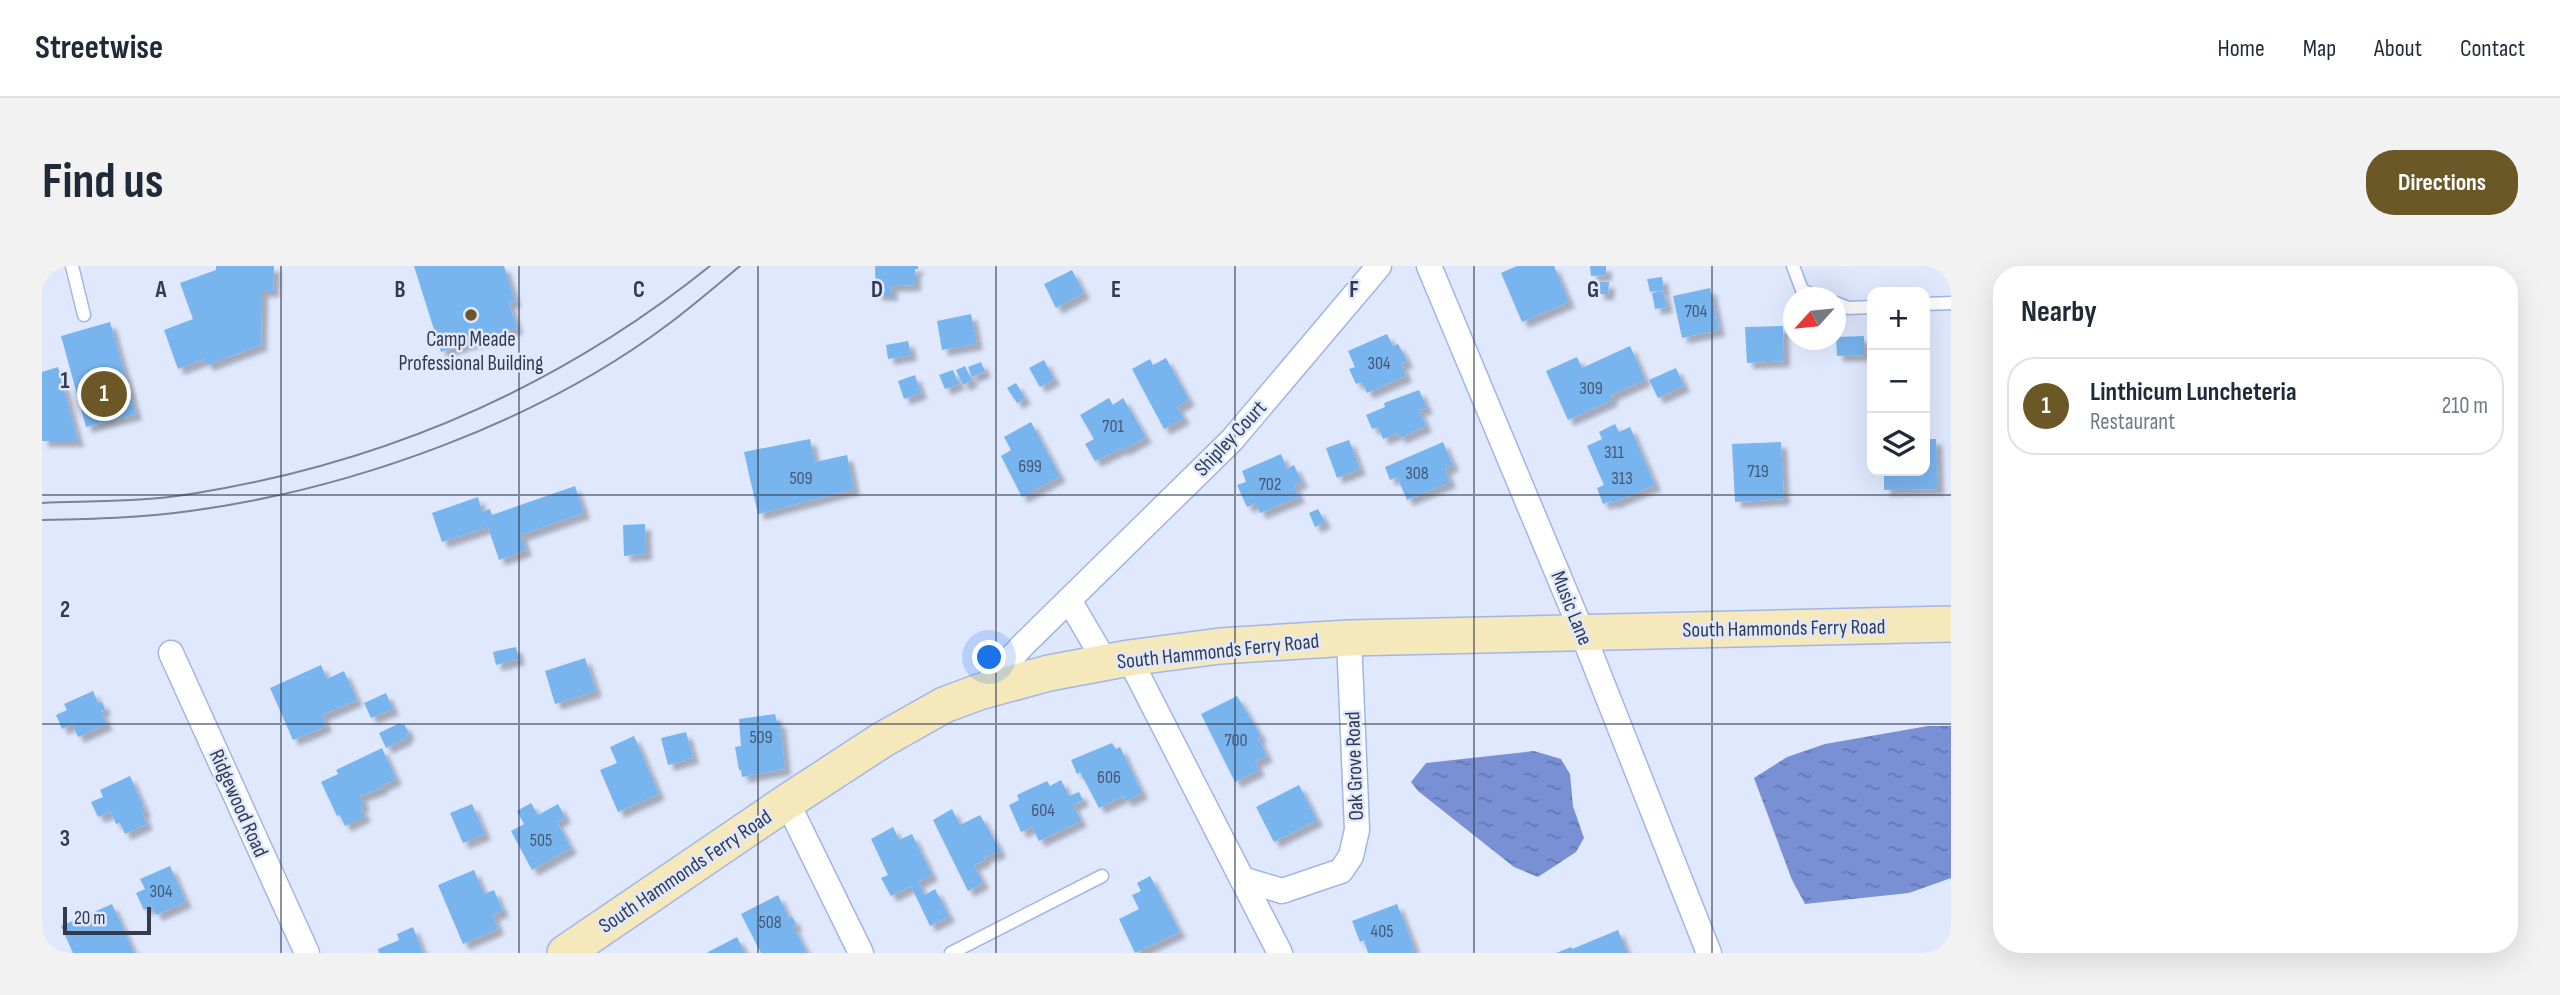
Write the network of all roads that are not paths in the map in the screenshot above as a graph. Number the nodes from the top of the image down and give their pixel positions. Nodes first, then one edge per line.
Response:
1 (72, 266) edge
2 (1379, 266) edge
3 (1429, 266) edge
4 (1793, 266) edge
5 (1801, 287) edge
6 (1951, 303) edge
7 (1930, 304) edge
8 (1846, 307) edge
9 (1867, 307) edge
10 (84, 315) dead end
11 (1069, 600) junction
12 (1951, 624) edge
13 (1582, 632) junction
14 (1349, 638) junction
15 (171, 653) dead end
16 (1117, 660) junction
17 (979, 692) junction
18 (787, 802) junction
19 (1102, 876) dead end
20 (1242, 879) junction
21 (581, 948) edge
22 (307, 953) edge
23 (861, 953) edge
24 (951, 953) edge
25 (1280, 953) edge
26 (1709, 953) edge

1 - 10 lane
2 - 11 street, Shipley Court
3 - 13 street, Music Lane
4 - 5 lane
6 - 7 lane
8 - 9 lane
11 - 16 street
11 - 17 street, Shipley Court
12 - 13 street, South Hammonds Ferry Road
13 - 14 street, South Hammonds Ferry Road
13 - 26 street, Music Lane
14 - 16 street, South Hammonds Ferry Road
14 - 20 street, Oak Grove Road
15 - 22 street, Ridgewood Road
16 - 17 street, South Hammonds Ferry Road
16 - 20 street
17 - 18 street, South Hammonds Ferry Road
18 - 21 street, South Hammonds Ferry Road
18 - 23 street
19 - 24 lane
20 - 25 street

